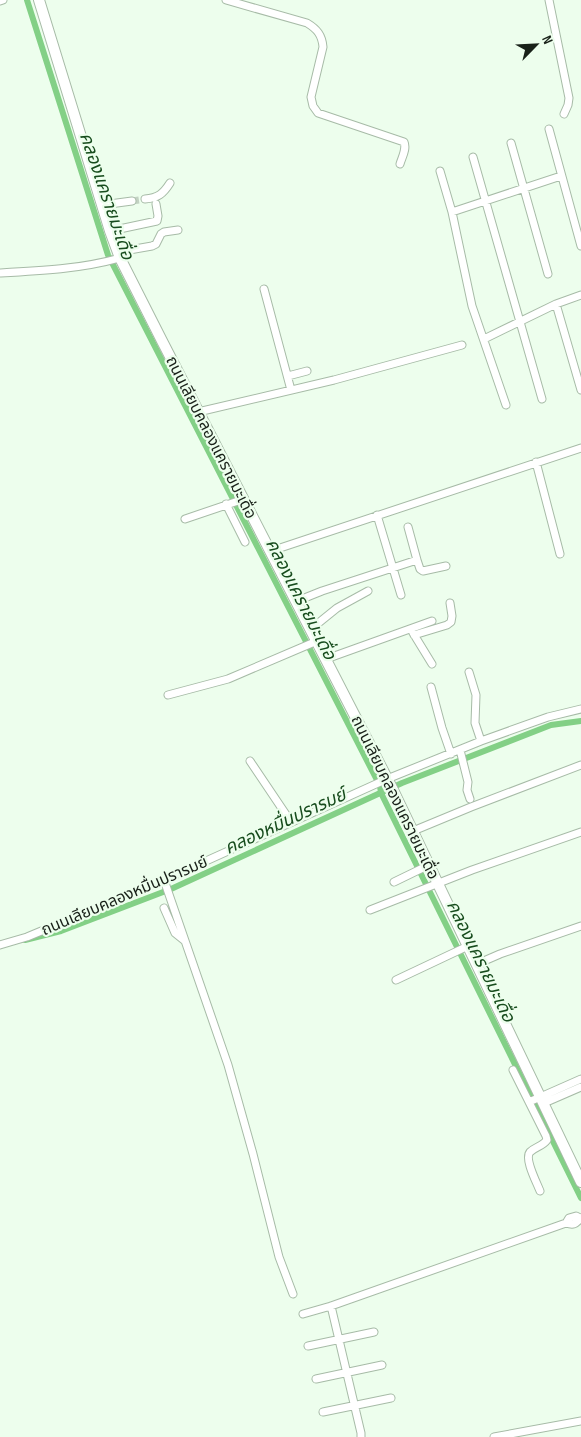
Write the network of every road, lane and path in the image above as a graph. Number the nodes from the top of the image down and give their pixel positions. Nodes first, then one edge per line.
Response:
1 (39, 0) edge
2 (226, 0) edge
3 (550, 0) edge
4 (564, 114) dead end
5 (549, 130) dead end
6 (511, 143) dead end
7 (473, 157) dead end
8 (400, 164) dead end
9 (440, 171) dead end
10 (561, 176) junction
11 (170, 183) dead end
12 (524, 188) junction
13 (145, 199) tunnel mouth
14 (132, 201) tunnel mouth
15 (487, 201) junction
16 (156, 204) dead end
17 (102, 205) junction
18 (452, 212) junction
19 (178, 230) dead end
20 (110, 231) junction
21 (581, 246) edge
22 (116, 258) junction
23 (0, 273) edge
24 (548, 274) dead end
25 (264, 289) dead end
26 (581, 295) edge
27 (556, 304) junction
28 (520, 320) junction
29 (484, 339) junction
30 (462, 345) dead end
31 (307, 371) dead end
32 (288, 376) junction
33 (292, 390) junction
34 (581, 390) edge
35 (542, 399) dead end
36 (506, 405) dead end
37 (198, 412) junction
38 (581, 448) edge
39 (536, 462) junction
40 (234, 502) junction
41 (378, 515) junction
42 (185, 519) dead end
43 (408, 527) dead end
44 (245, 542) dead end
45 (270, 551) junction
46 (560, 554) dead end
47 (417, 560) junction
48 (446, 566) dead end
49 (393, 568) junction
50 (368, 591) dead end
51 (401, 595) dead end
52 (297, 601) junction
53 (450, 603) dead end
54 (432, 621) dead end
55 (311, 629) junction
56 (412, 632) junction
57 (311, 644) junction
58 (326, 658) junction
59 (432, 664) dead end
60 (469, 672) dead end
61 (431, 687) dead end
62 (168, 695) dead end
63 (581, 709) edge
64 (481, 742) junction
65 (451, 754) junction
66 (462, 757) junction
67 (250, 761) dead end
68 (581, 765) edge
69 (386, 784) junction
70 (470, 798) dead end
71 (291, 822) junction
72 (413, 831) junction
73 (581, 832) edge
74 (425, 868) junction
75 (394, 882) dead end
76 (165, 884) junction
77 (432, 885) junction
78 (164, 908) dead end
79 (370, 910) dead end
80 (581, 926) edge
81 (185, 941) junction
82 (0, 945) edge
83 (463, 949) junction
84 (477, 964) junction
85 (396, 980) dead end
86 (514, 1070) dead end
87 (581, 1078) edge
88 (581, 1087) edge
89 (537, 1100) junction
90 (581, 1182) edge
91 (540, 1191) dead end
92 (580, 1218) edge
93 (294, 1294) dead end
94 (331, 1306) junction
95 (303, 1314) dead end
96 (374, 1332) dead end
97 (339, 1339) junction
98 (308, 1346) dead end
99 (382, 1365) dead end
100 (346, 1372) junction
101 (316, 1379) dead end
102 (390, 1398) dead end
103 (354, 1406) junction
104 (323, 1412) dead end
105 (581, 1421) edge
106 (361, 1437) edge
107 (494, 1437) edge

1 - 17 street, ถนนเลียบคลองแครายมะเดื่อ
2 - 8 street
3 - 4 street
5 - 10 street
6 - 12 street
7 - 15 street
9 - 18 street
10 - 12 street
10 - 21 street
11 - 13 street
12 - 15 street
12 - 24 street
14 - 17 street
15 - 18 street
15 - 28 street
16 - 20 street
17 - 20 street, ถนนเลียบคลองแครายมะเดื่อ
18 - 29 street
19 - 22 street
20 - 22 street, ถนนเลียบคลองแครายมะเดื่อ
22 - 23 street
22 - 37 street, ถนนเลียบคลองแครายมะเดื่อ
25 - 32 street
26 - 27 street
27 - 28 street
27 - 34 street
28 - 29 street
28 - 35 street
29 - 36 street
30 - 33 street
31 - 32 street
32 - 33 street
33 - 37 street
37 - 40 street, ถนนเลียบคลองแครายมะเดื่อ
38 - 39 street
39 - 41 street
39 - 46 street
40 - 42 street
40 - 44 street
40 - 45 street, ถนนเลียบคลองแครายมะเดื่อ
41 - 45 street
41 - 49 street
43 - 47 street
45 - 52 street, ถนนเลียบคลองแครายมะเดื่อ
47 - 48 street
47 - 49 street
49 - 51 street
49 - 52 street
50 - 55 street
52 - 55 street, ถนนเลียบคลองแครายมะเดื่อ
53 - 56 street
54 - 56 street
55 - 57 street, ถนนเลียบคลองแครายมะเดื่อ
56 - 58 street
56 - 59 street
57 - 58 street, ถนนเลียบคลองแครายมะเดื่อ
57 - 62 street
58 - 69 street, ถนนเลียบคลองแครายมะเดื่อ
60 - 64 street
61 - 65 street
63 - 64 street, ถนนเลียบคลองหมื่นปรารมย์
64 - 66 street, ถนนเลียบคลองหมื่นปรารมย์
65 - 66 street, ถนนเลียบคลองหมื่นปรารมย์
65 - 69 street, ถนนเลียบคลองหมื่นปรารมย์
66 - 70 street
67 - 71 street
68 - 72 street
69 - 71 street, ถนนเลียบคลองหมื่นปรารมย์
69 - 72 street, ถนนเลียบคลองแครายมะเดื่อ
71 - 76 street, ถนนเลียบคลองหมื่นปรารมย์
72 - 74 street, ถนนเลียบคลองแครายมะเดื่อ
73 - 77 street
74 - 75 street
74 - 77 street, ถนนเลียบคลองแครายมะเดื่อ
76 - 81 street
76 - 82 street, ถนนเลียบคลองหมื่นปรารมย์
77 - 79 street
77 - 83 street, ถนนเลียบคลองแครายมะเดื่อ
78 - 81 street
80 - 84 street
81 - 93 street
83 - 84 street, ถนนเลียบคลองแครายมะเดื่อ
83 - 85 street
84 - 89 street, ถนนเลียบคลองแครายมะเดื่อ
86 - 89 street
87 - 89 street
88 - 89 street
89 - 90 street, ถนนเลียบคลองแครายมะเดื่อ
89 - 91 street
92 - 94 street
94 - 95 street
94 - 97 street
96 - 97 street
97 - 98 street
97 - 100 street
99 - 100 street
100 - 101 street
100 - 103 street
102 - 103 street
103 - 104 street
103 - 106 street
105 - 107 street

